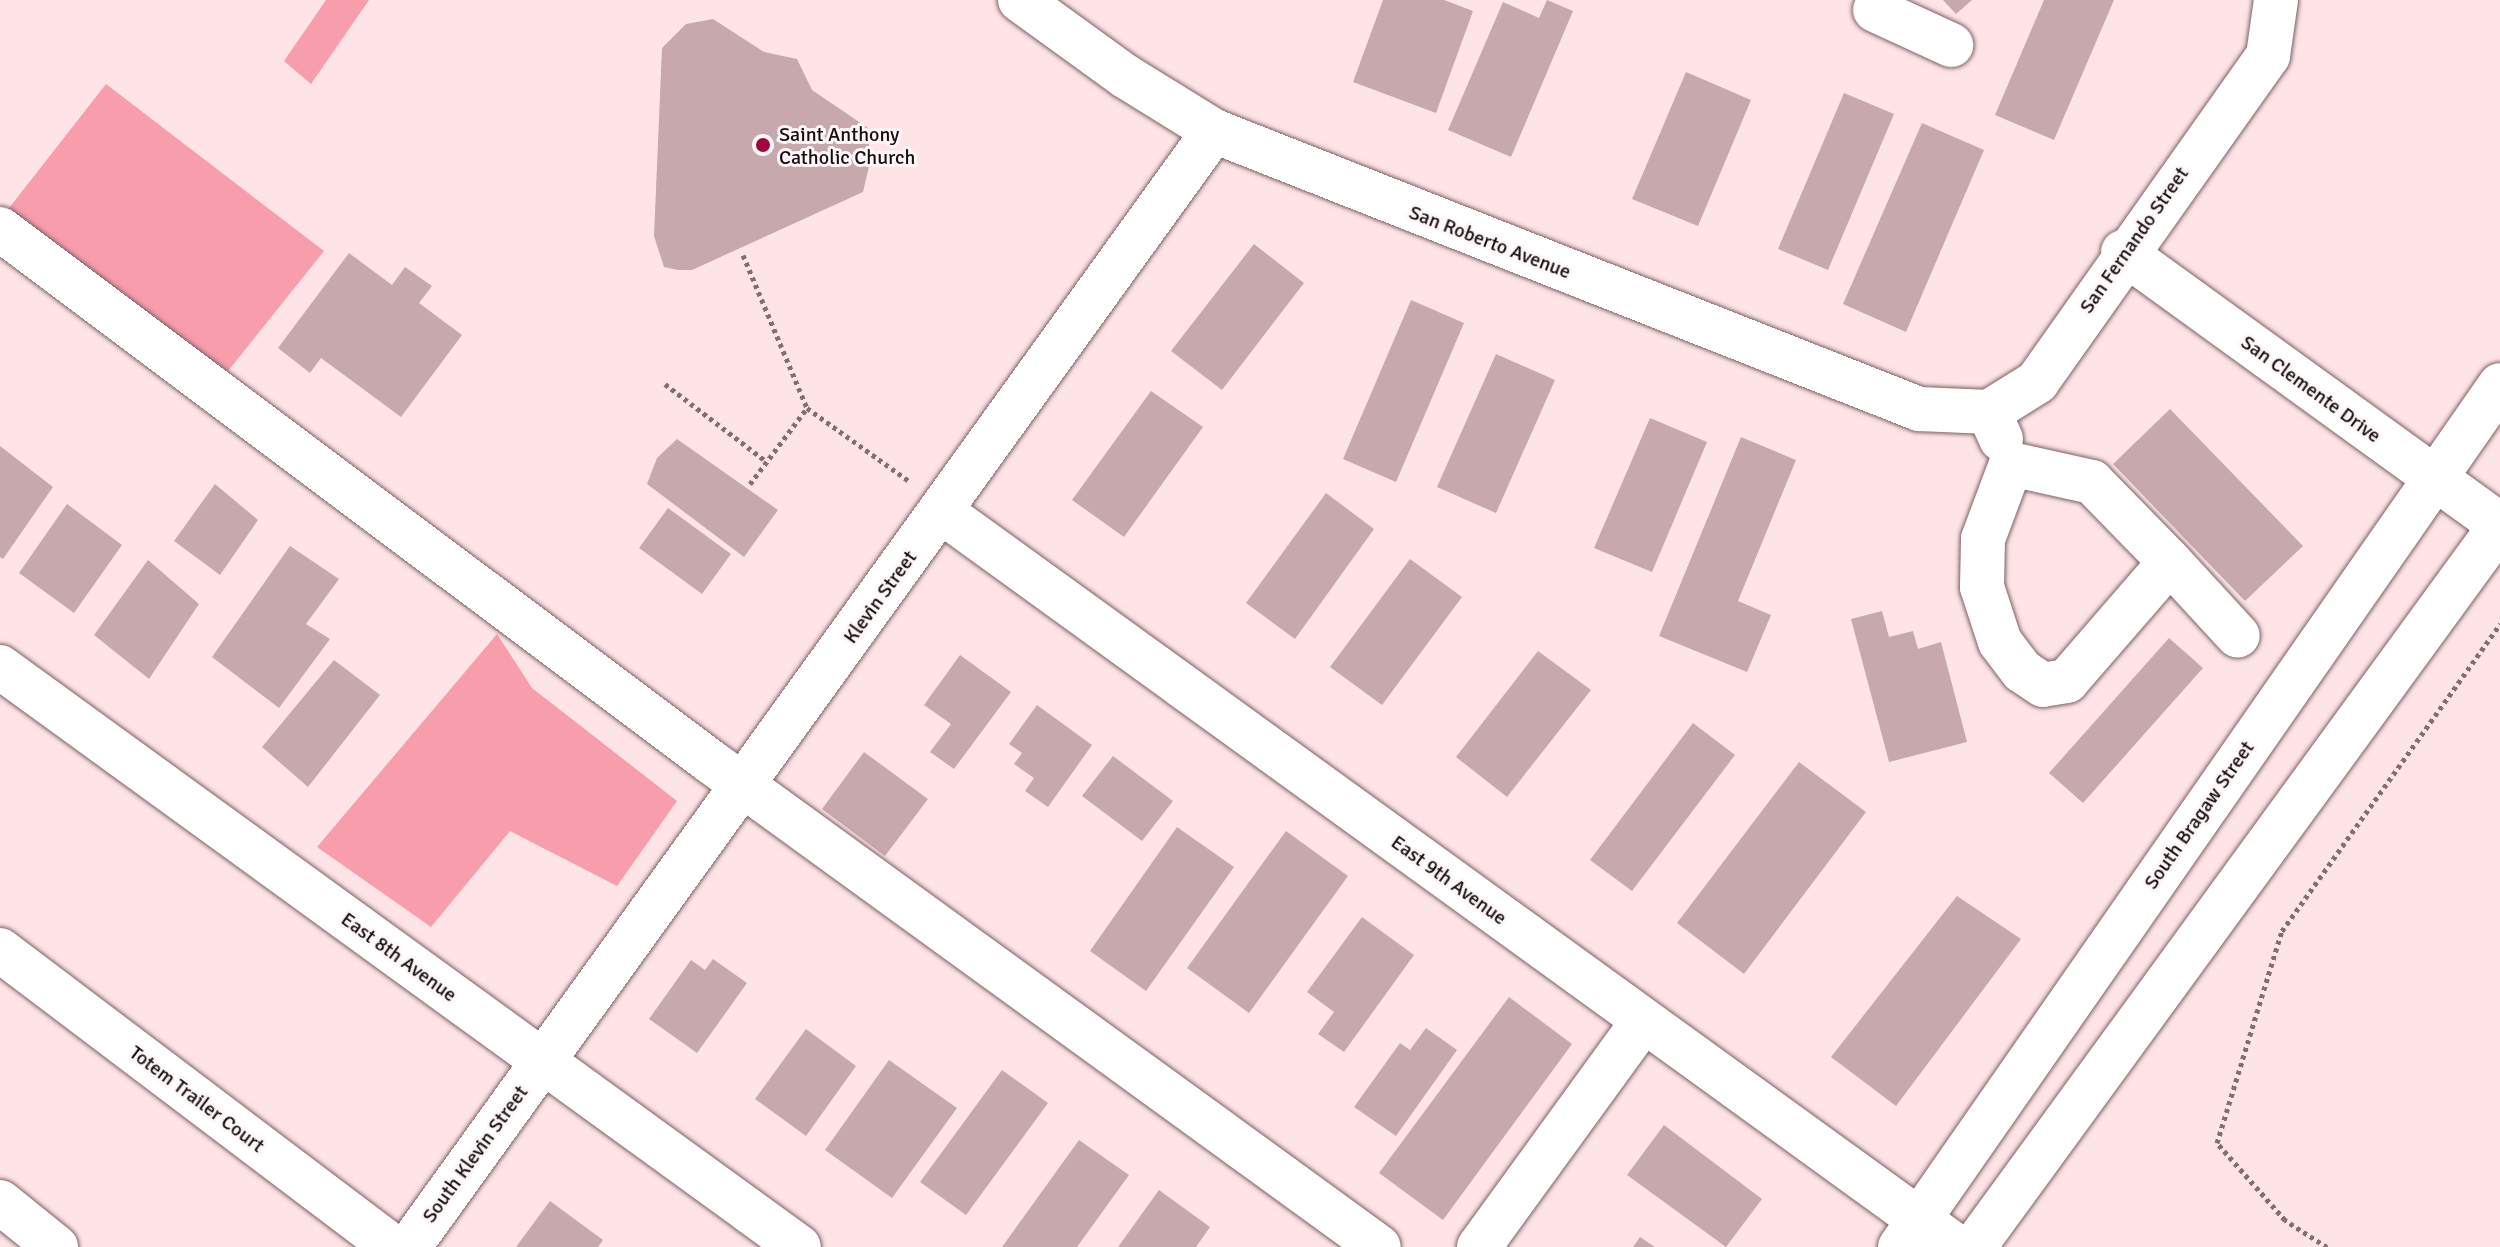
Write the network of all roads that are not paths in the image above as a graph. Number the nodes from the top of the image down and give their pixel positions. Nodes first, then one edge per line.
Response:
1 (1020, 0) edge
2 (2276, 0) edge
3 (1866, 3) edge
4 (1951, 45) dead end
5 (1214, 131) junction
6 (0, 229) edge
7 (2123, 252) junction
8 (2500, 385) edge
9 (1989, 412) junction
10 (2011, 464) junction
11 (2432, 477) junction
12 (942, 512) junction
13 (2500, 526) edge
14 (2170, 562) junction
15 (2238, 636) dead end
16 (0, 667) edge
17 (743, 785) junction
18 (0, 950) edge
19 (1643, 1021) junction
20 (542, 1061) junction
21 (0, 1202) edge
22 (1910, 1234) edge
23 (56, 1247) edge
24 (393, 1247) edge
25 (409, 1247) edge
26 (799, 1247) edge
27 (1379, 1247) edge
28 (1479, 1247) edge
29 (1957, 1247) edge
30 (1974, 1247) edge

1 - 5 street, San Roberto Avenue
2 - 7 street, San Fernando Street
3 - 4 street
5 - 9 street, San Roberto Avenue
5 - 12 street, Klevin Street
6 - 17 street
7 - 9 street, San Fernando Street
7 - 11 street, San Clemente Drive
8 - 11 street, South Bragaw Street
9 - 10 street
10 - 14 street
10 - 14 street
11 - 13 street, San Clemente Drive
11 - 22 street, South Bragaw Street
12 - 17 street, Klevin Street
12 - 19 street, East 9th Avenue
13 - 30 street
14 - 15 street
16 - 20 street, East 8th Avenue
17 - 20 street, Klevin Street
17 - 27 street
18 - 24 street, Totem Trailer Court
19 - 22 street, East 9th Avenue
19 - 28 street
20 - 25 street, South Klevin Street
20 - 26 street, East 8th Avenue
21 - 23 street
22 - 29 street, East 9th Avenue

